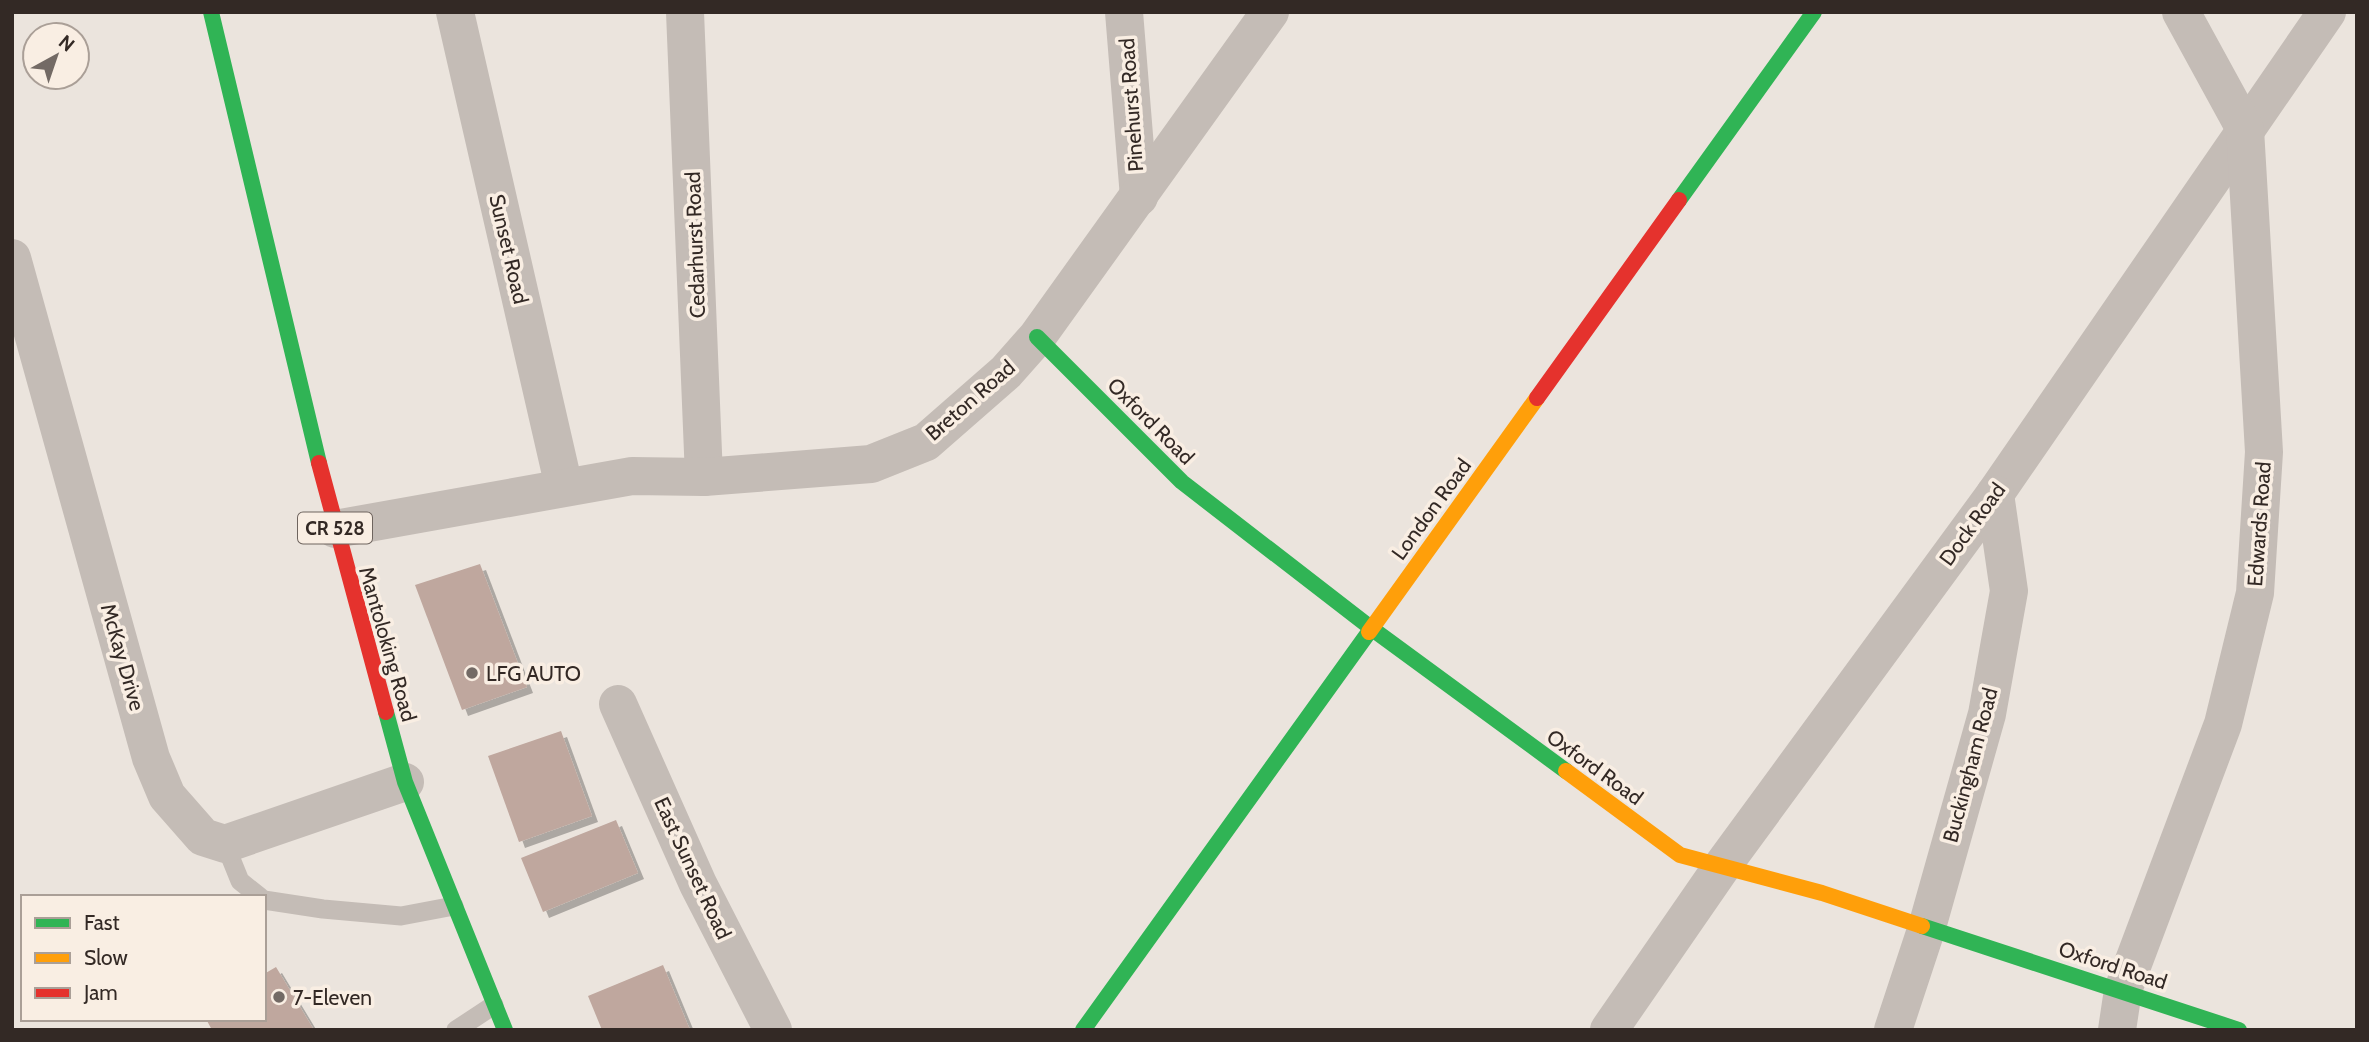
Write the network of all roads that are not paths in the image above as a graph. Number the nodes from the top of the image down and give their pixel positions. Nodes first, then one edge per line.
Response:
1 (211, 12) edge
2 (455, 12) edge
3 (685, 12) edge
4 (1124, 12) edge
5 (1270, 12) edge
6 (1814, 12) edge
7 (2181, 12) edge
8 (2327, 12) edge
9 (2245, 129) junction
10 (1139, 197) junction
11 (12, 258) edge
12 (17, 297) edge
13 (1037, 337) junction
14 (704, 477) junction
15 (564, 486) junction
16 (1995, 494) junction
17 (335, 529) junction
18 (1371, 628) junction
19 (618, 704) dead end
20 (405, 782) junction
21 (225, 844) junction
22 (1723, 865) junction
23 (258, 895) edge
24 (266, 900) edge
25 (454, 906) junction
26 (1927, 927) junction
27 (2123, 990) junction
28 (494, 1005) junction
29 (456, 1030) edge
30 (505, 1030) edge
31 (773, 1030) edge
32 (1083, 1030) edge
33 (1609, 1030) edge
34 (1893, 1030) edge
35 (2118, 1030) edge
36 (2239, 1030) edge

1 - 17 street, Mantoloking Road / CR 528
2 - 15 street, Sunset Road
3 - 14 street, Cedarhurst Road
4 - 10 street, Pinehurst Road
5 - 10 street, Breton Road
6 - 18 street, London Road
7 - 9 street, Edwards Road
8 - 9 street, Dock Road
9 - 16 street, Dock Road
9 - 27 street, Edwards Road
10 - 13 street, Breton Road
11 - 12 street, McKay Drive
12 - 21 street, McKay Drive
13 - 14 street, Breton Road
13 - 18 street, Oxford Road
14 - 15 street, Breton Road
15 - 17 street, Breton Road
16 - 22 street, Dock Road
16 - 26 street, Buckingham Road
17 - 20 street, Mantoloking Road / CR 528
18 - 22 street, Oxford Road
18 - 32 street, London Road
19 - 31 street, East Sunset Road
20 - 21 street
20 - 25 street, Mantoloking Road / CR 528
21 - 23 lane
22 - 26 street, Oxford Road
22 - 33 street, Dock Road
24 - 25 lane
25 - 28 street, Mantoloking Road / CR 528
26 - 27 street, Oxford Road
26 - 34 street, Buckingham Road
27 - 35 street, Edwards Road
27 - 36 street, Oxford Road
28 - 29 lane
28 - 30 street, Mantoloking Road / CR 528

